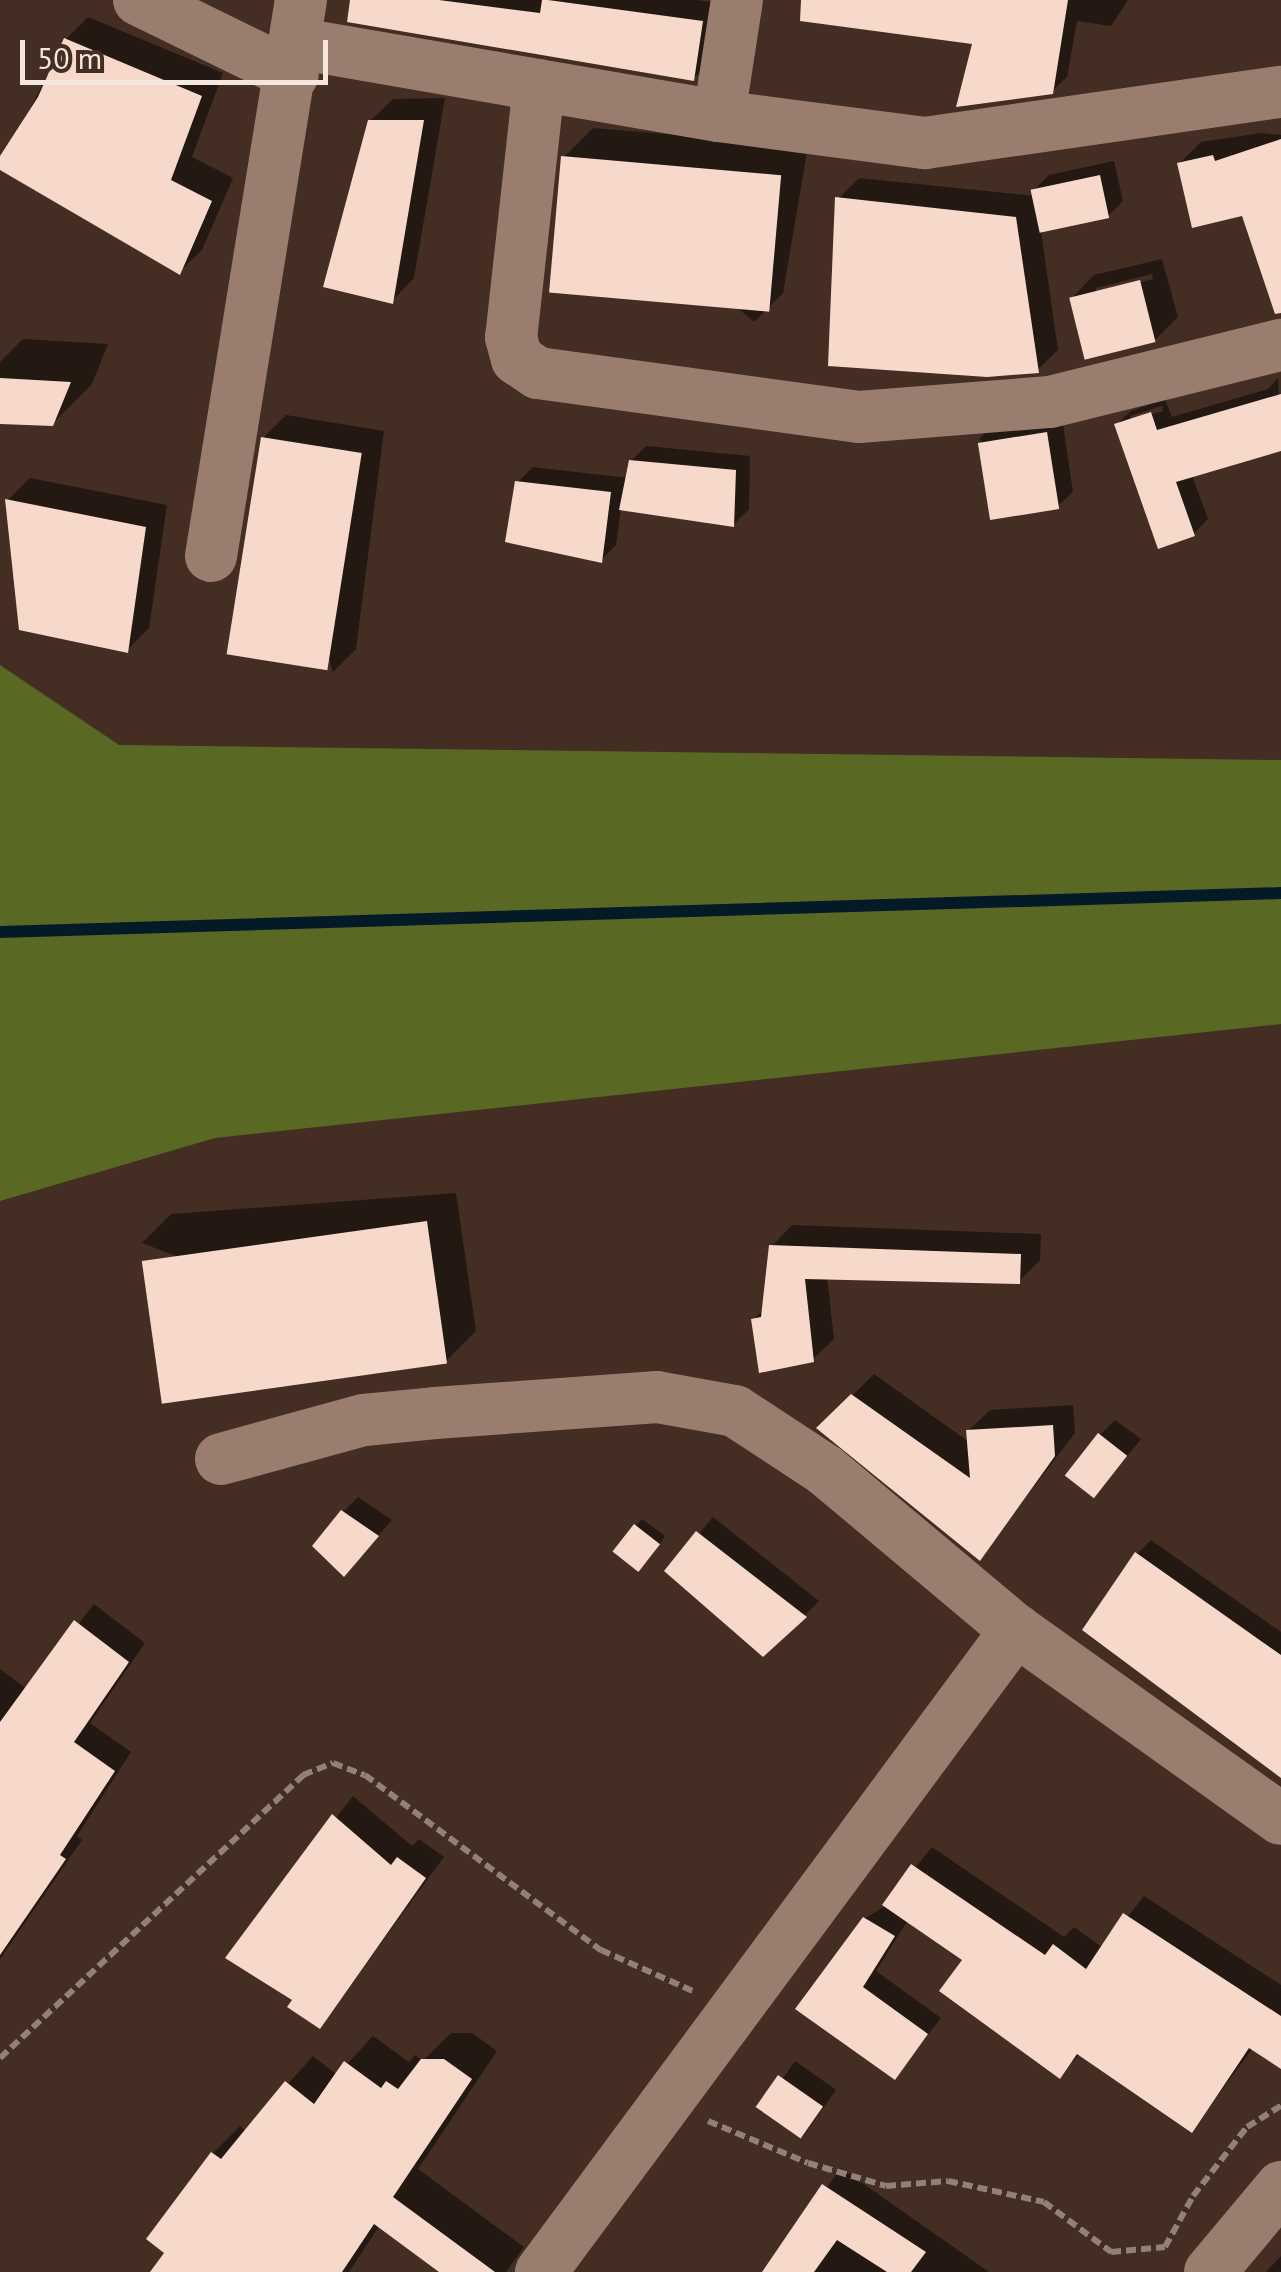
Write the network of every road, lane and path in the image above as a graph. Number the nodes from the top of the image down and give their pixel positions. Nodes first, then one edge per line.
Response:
1 (138, 0) edge
2 (737, 0) edge
3 (296, 40) edge
4 (539, 85) junction
5 (1281, 92) edge
6 (719, 116) junction
7 (1281, 345) edge
8 (211, 556) dead end
9 (221, 1459) dead end
10 (1016, 1630) junction
11 (1281, 1819) edge
12 (739, 2005) junction
13 (0, 2058) edge
14 (666, 2102) junction
15 (1281, 2106) edge
16 (1281, 2187) edge
17 (540, 2272) edge
18 (1210, 2272) edge

1 - 3 street
2 - 6 street
3 - 4 street
3 - 8 street
4 - 6 street
4 - 7 street
5 - 6 street
9 - 10 street
10 - 11 street
10 - 12 street
12 - 13 path
12 - 14 street
14 - 15 path
14 - 17 street
16 - 18 street

